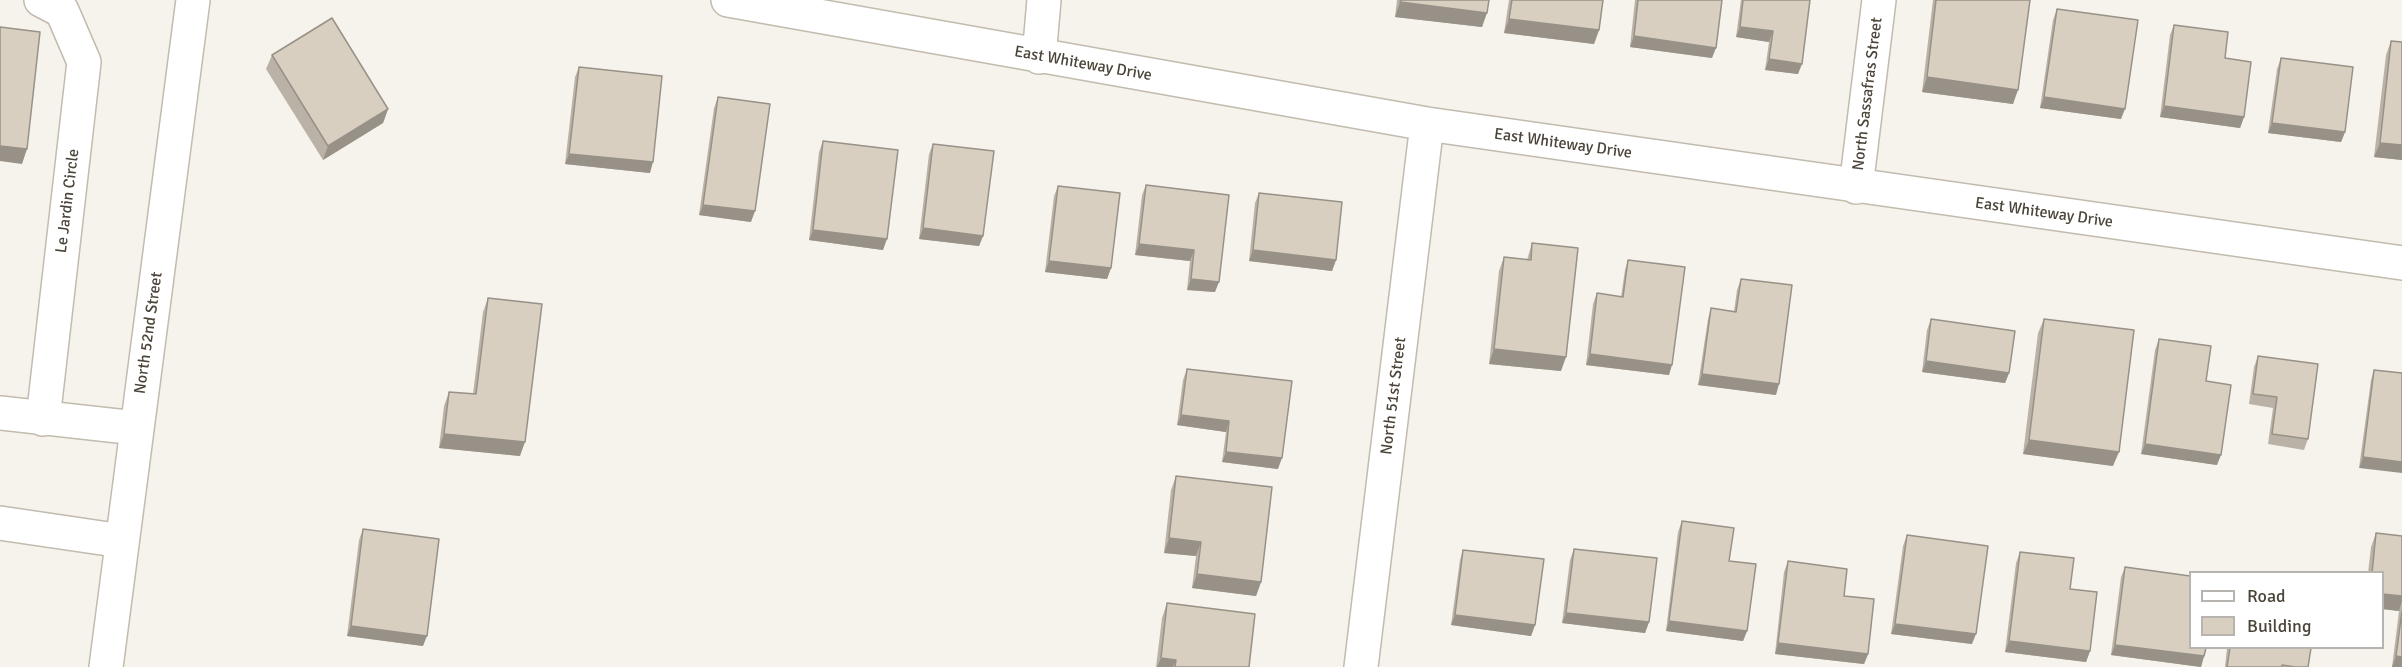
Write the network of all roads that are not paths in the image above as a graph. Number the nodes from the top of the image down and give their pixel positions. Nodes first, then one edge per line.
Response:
1 (41, 0) edge
2 (193, 0) edge
3 (728, 0) edge
4 (1044, 0) edge
5 (1879, 0) edge
6 (1039, 57) junction
7 (1427, 124) junction
8 (1856, 187) junction
9 (2402, 263) edge
10 (0, 413) edge
11 (43, 419) junction
12 (136, 428) junction
13 (0, 523) edge
14 (122, 541) junction
15 (106, 667) edge
16 (1361, 667) edge

1 - 11 street, Le Jardin Circle
2 - 12 street, North 52nd Street
3 - 6 street, East Whiteway Drive
4 - 6 street
5 - 8 street, North Sassafras Street
6 - 7 street, East Whiteway Drive
7 - 8 street, East Whiteway Drive
7 - 16 street, North 51st Street
8 - 9 street, East Whiteway Drive
10 - 11 street
11 - 12 street
12 - 14 street, North 52nd Street
13 - 14 street
14 - 15 street, North 52nd Street

